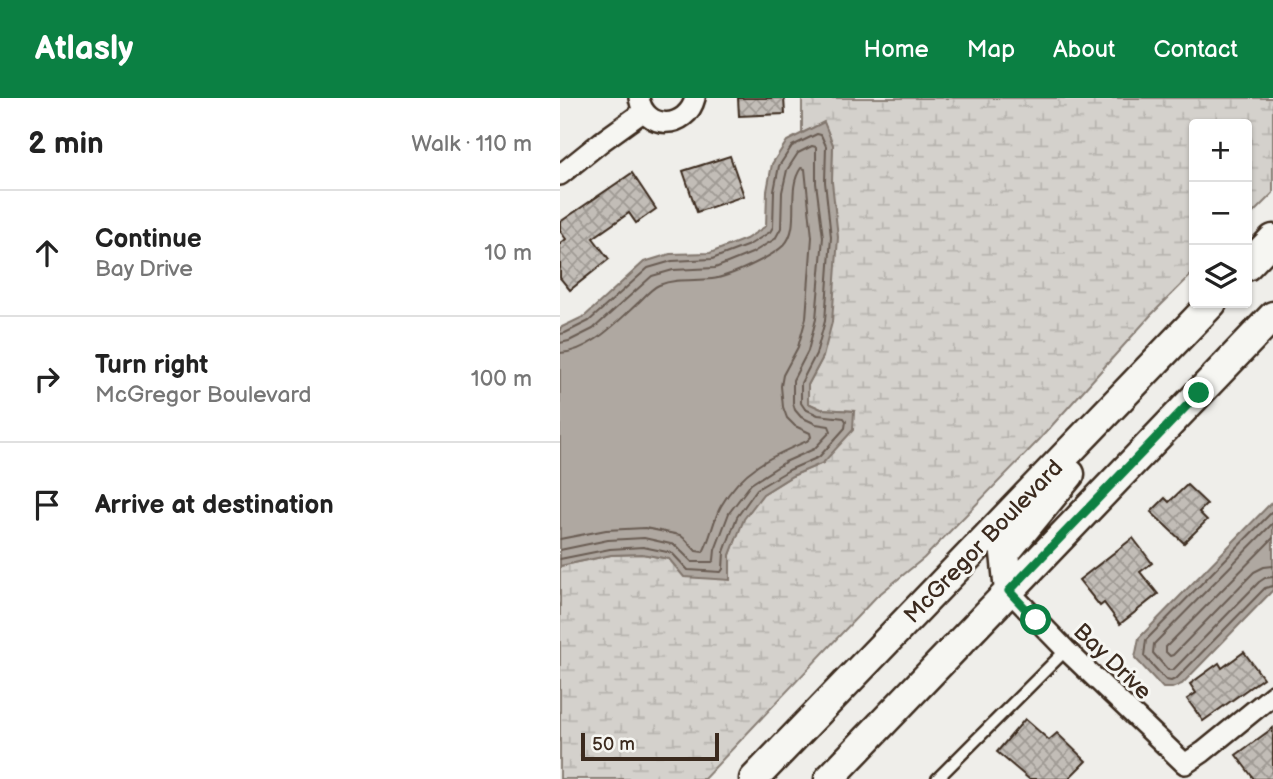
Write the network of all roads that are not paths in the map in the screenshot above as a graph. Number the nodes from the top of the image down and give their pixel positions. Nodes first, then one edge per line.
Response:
1 (695, 98) edge
2 (642, 105) edge
3 (560, 175) edge
4 (1273, 239) edge
5 (1252, 261) edge
6 (1207, 308) edge
7 (1273, 316) edge
8 (1089, 430) junction
9 (1009, 591) junction
10 (1066, 650) junction
11 (1273, 695) edge
12 (754, 779) edge
13 (829, 779) edge
14 (936, 779) edge

1 - 2 street
2 - 3 street
4 - 5 main road
6 - 8 main road, McGregor Boulevard
7 - 9 main road
8 - 9 main road
8 - 12 main road, McGregor Boulevard
9 - 10 street, Bay Drive
9 - 13 main road
10 - 11 street, Bay Drive
10 - 14 lane

